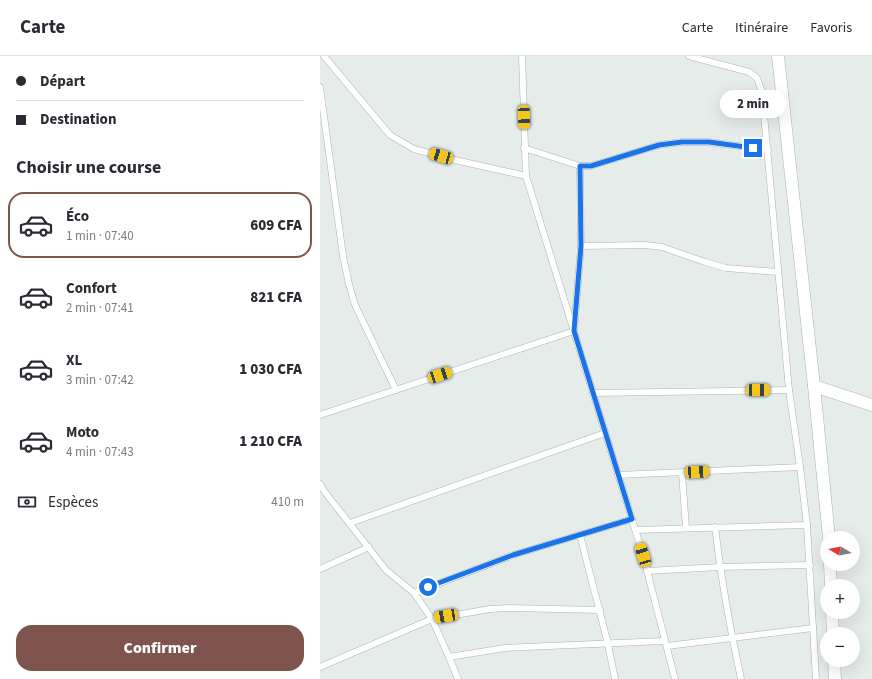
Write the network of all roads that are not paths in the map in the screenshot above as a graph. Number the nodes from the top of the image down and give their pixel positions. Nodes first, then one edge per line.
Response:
1 (324, 56) edge
2 (522, 56) edge
3 (689, 56) edge
4 (778, 56) edge
5 (709, 59) edge
6 (320, 87) edge
7 (524, 148) junction
8 (768, 150) junction
9 (580, 166) junction
10 (526, 176) junction
11 (581, 246) junction
12 (778, 272) junction
13 (574, 331) junction
14 (814, 386) junction
15 (396, 390) junction
16 (789, 390) junction
17 (593, 393) junction
18 (872, 405) edge
19 (320, 415) edge
20 (605, 433) junction
21 (800, 467) junction
22 (682, 473) junction
23 (618, 475) junction
24 (320, 484) edge
25 (632, 519) junction
26 (350, 523) junction
27 (807, 525) junction
28 (715, 527) junction
29 (686, 528) junction
30 (636, 530) junction
31 (828, 531) edge
32 (580, 535) junction
33 (369, 547) junction
34 (810, 566) junction
35 (720, 567) junction
36 (320, 569) edge
37 (647, 571) junction
38 (414, 592) junction
39 (600, 610) junction
40 (432, 619) junction
41 (813, 628) junction
42 (732, 638) junction
43 (608, 644) junction
44 (666, 644) junction
45 (449, 657) junction
46 (320, 667) edge
47 (834, 667) edge
48 (458, 679) edge
49 (615, 679) edge
50 (675, 679) edge
51 (741, 679) edge
52 (816, 679) edge
53 (835, 679) edge

1 - 10 lane
2 - 7 lane
3 - 5 lane
4 - 14 street
5 - 8 lane
6 - 15 lane
7 - 9 lane
7 - 10 lane
8 - 9 lane
8 - 12 lane
9 - 11 lane
10 - 13 lane
11 - 12 lane
11 - 13 lane
12 - 16 lane
13 - 15 lane
13 - 17 lane
14 - 18 street
14 - 31 street
15 - 19 lane
16 - 17 lane
16 - 21 lane
17 - 20 lane
20 - 23 lane
20 - 26 lane
21 - 22 lane
21 - 27 lane
22 - 23 lane
22 - 29 lane
23 - 25 lane
24 - 26 lane
25 - 30 lane
25 - 32 lane
26 - 33 lane
27 - 28 lane
27 - 34 lane
28 - 29 lane
28 - 35 lane
29 - 30 lane
30 - 37 lane
32 - 38 lane
32 - 39 lane
33 - 36 lane
33 - 38 lane
34 - 35 lane
34 - 41 lane
35 - 37 lane
35 - 42 lane
37 - 44 lane
38 - 40 lane
39 - 40 lane
39 - 43 lane
40 - 45 lane
40 - 46 lane
41 - 42 lane
41 - 52 lane
42 - 44 lane
42 - 51 lane
43 - 44 lane
43 - 45 lane
43 - 49 lane
44 - 50 lane
45 - 48 lane
47 - 53 street

